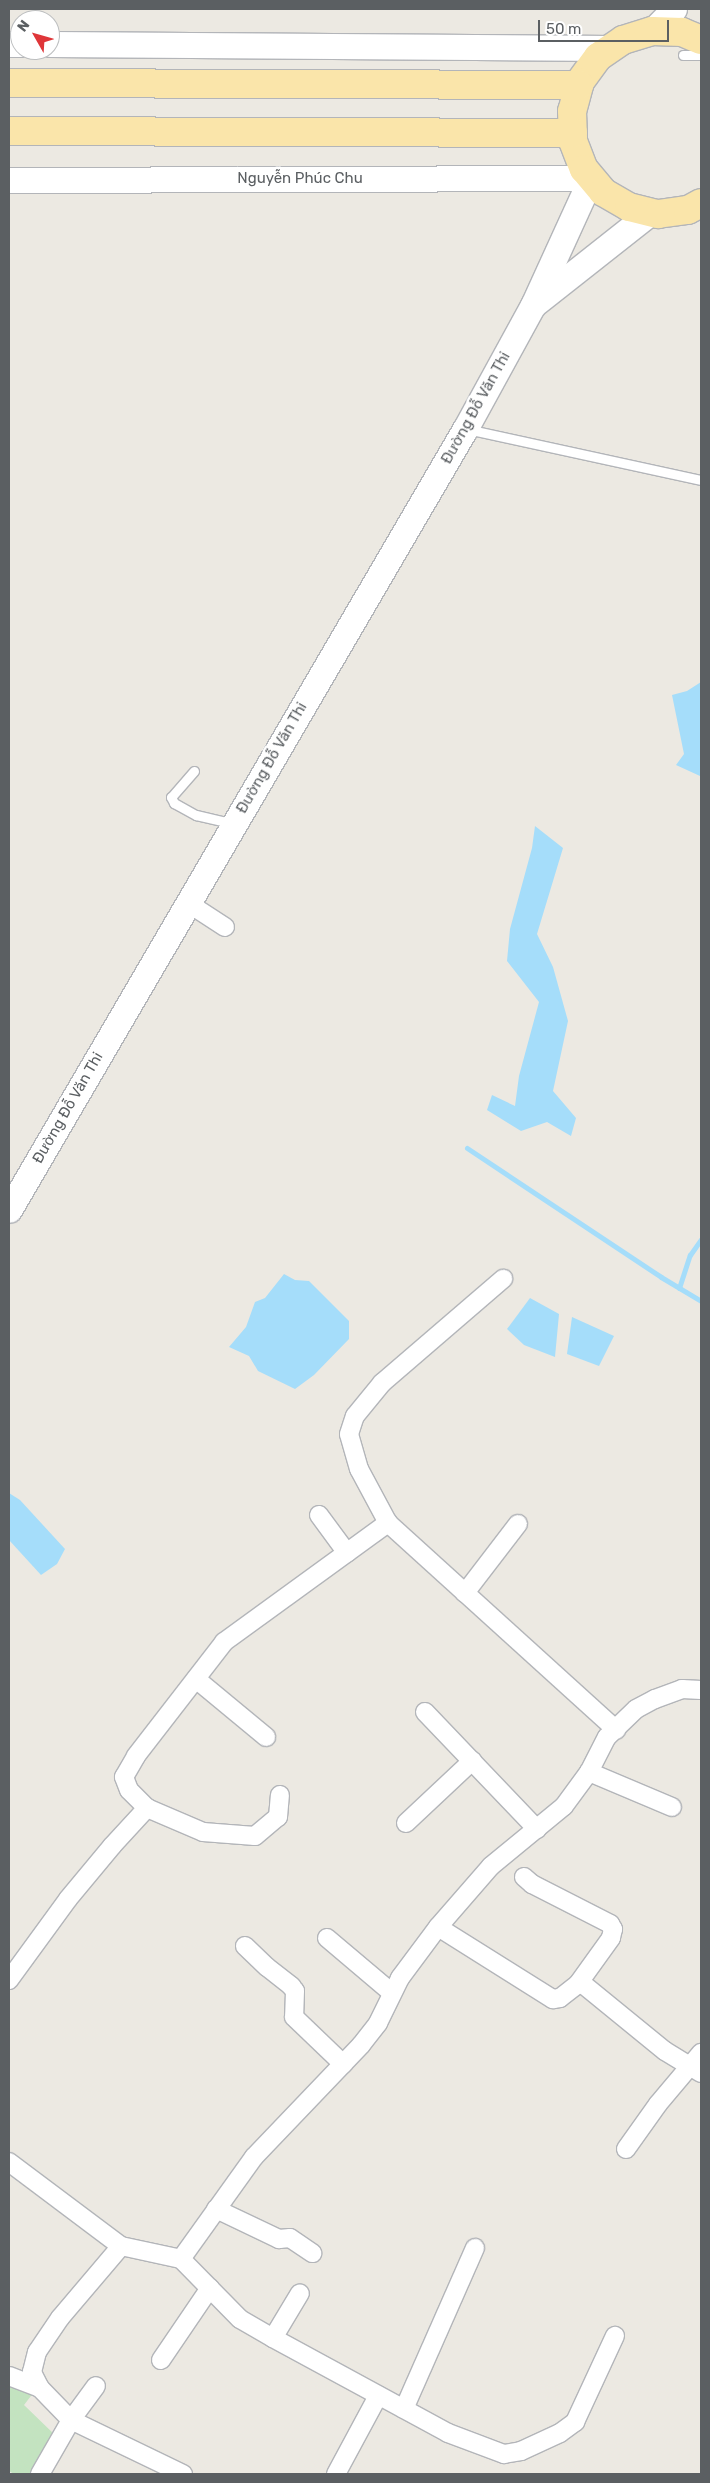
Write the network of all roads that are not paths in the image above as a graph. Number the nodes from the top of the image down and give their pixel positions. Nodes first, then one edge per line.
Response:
1 (674, 9) edge
2 (652, 31) junction
3 (60, 44) edge
4 (692, 47) edge
5 (611, 48) junction
6 (701, 55) edge
7 (9, 83) edge
8 (579, 86) junction
9 (9, 131) edge
10 (573, 133) junction
11 (591, 178) junction
12 (9, 180) edge
13 (701, 203) edge
14 (651, 212) junction
15 (533, 305) junction
16 (465, 429) junction
17 (701, 480) edge
18 (194, 771) dead end
19 (234, 823) junction
20 (188, 903) junction
21 (226, 927) dead end
22 (9, 1210) edge
23 (503, 1279) dead end
24 (319, 1515) dead end
25 (388, 1523) junction
26 (518, 1524) dead end
27 (347, 1553) junction
28 (465, 1592) junction
29 (196, 1679) junction
30 (701, 1690) edge
31 (425, 1712) dead end
32 (616, 1730) junction
33 (266, 1737) dead end
34 (472, 1762) junction
35 (589, 1772) junction
36 (280, 1795) dead end
37 (672, 1807) dead end
38 (147, 1808) junction
39 (406, 1824) dead end
40 (537, 1829) junction
41 (524, 1877) dead end
42 (438, 1926) junction
43 (327, 1938) dead end
44 (245, 1946) dead end
45 (9, 1980) edge
46 (578, 1984) junction
47 (392, 1993) junction
48 (343, 2064) junction
49 (698, 2064) edge
50 (626, 2150) dead end
51 (9, 2162) edge
52 (216, 2210) junction
53 (121, 2246) junction
54 (475, 2248) dead end
55 (312, 2253) dead end
56 (180, 2259) junction
57 (210, 2288) junction
58 (300, 2293) dead end
59 (615, 2336) dead end
60 (272, 2338) junction
61 (160, 2360) dead end
62 (9, 2376) edge
63 (96, 2386) dead end
64 (40, 2388) junction
65 (378, 2396) junction
66 (404, 2409) junction
67 (71, 2420) junction
68 (40, 2474) edge
69 (183, 2474) edge
70 (336, 2474) edge

1 - 2 street
2 - 4 main road
2 - 5 main road
3 - 5 street
4 - 6 lane
5 - 8 main road
7 - 8 main road
8 - 10 main road
9 - 10 main road
10 - 11 main road
11 - 12 street, Nguyễn Phúc Chu
11 - 14 main road
11 - 15 street, Đường Đỗ Văn Thi
13 - 14 main road
14 - 15 street, Đường Đỗ Văn Thi
15 - 16 street, Đường Đỗ Văn Thi
16 - 17 lane
16 - 19 street, Đường Đỗ Văn Thi
18 - 19 lane
19 - 20 street, Đường Đỗ Văn Thi
20 - 21 street
20 - 22 street, Đường Đỗ Văn Thi
23 - 25 street
24 - 27 street
25 - 27 street
25 - 28 street
26 - 28 street
27 - 29 street
28 - 32 street
29 - 33 street
29 - 38 street
30 - 32 street
31 - 34 street
32 - 35 street
34 - 39 street
34 - 40 street
35 - 37 street
35 - 40 street
36 - 38 street
38 - 45 street
40 - 42 street
41 - 46 street
42 - 46 street
42 - 47 street
43 - 47 street
44 - 48 street
46 - 49 street
47 - 48 street
48 - 52 street
49 - 50 street
51 - 53 street
52 - 55 street
52 - 56 street
53 - 56 street
53 - 64 street
54 - 66 street
56 - 57 street
57 - 60 street
57 - 61 street
58 - 60 street
59 - 66 street
60 - 65 street
62 - 64 street
63 - 67 street
64 - 67 street
65 - 66 street
65 - 70 street
67 - 68 street
67 - 69 street

